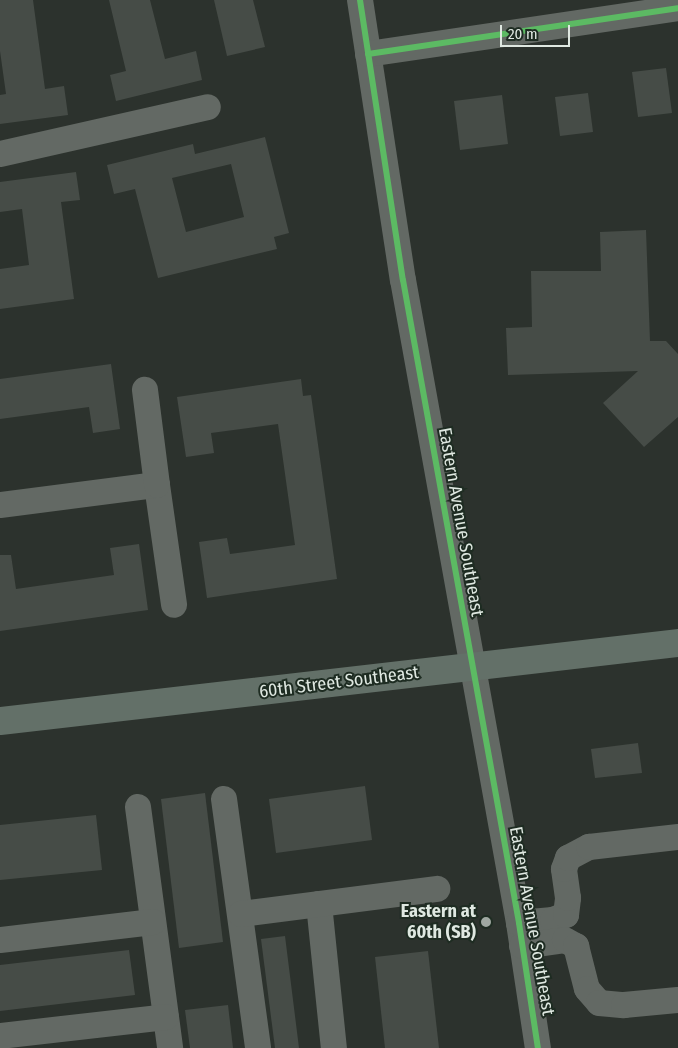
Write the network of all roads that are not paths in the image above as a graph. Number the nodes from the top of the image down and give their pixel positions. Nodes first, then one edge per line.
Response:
1 (360, 0) edge
2 (678, 8) edge
3 (368, 54) junction
4 (208, 107) dead end
5 (0, 154) edge
6 (145, 390) dead end
7 (157, 485) junction
8 (0, 506) edge
9 (174, 605) dead end
10 (678, 643) edge
11 (472, 666) junction
12 (0, 721) edge
13 (224, 799) dead end
14 (138, 807) dead end
15 (678, 837) edge
16 (437, 889) dead end
17 (319, 904) junction
18 (241, 914) junction
19 (153, 922) junction
20 (521, 935) junction
21 (0, 940) edge
22 (678, 1000) edge
23 (166, 1017) junction
24 (0, 1036) edge
25 (170, 1048) edge
26 (258, 1048) edge
27 (334, 1048) edge
28 (538, 1048) edge

1 - 3 street, Eastern Avenue Southeast
2 - 3 street
3 - 11 street, Eastern Avenue Southeast
4 - 5 street
6 - 7 street
7 - 8 street
7 - 9 street
10 - 11 main road, 60th Street Southeast
11 - 12 main road, 60th Street Southeast
11 - 20 street, Eastern Avenue Southeast
13 - 18 street
14 - 19 street
15 - 20 street
16 - 17 street
17 - 18 street
17 - 27 street
18 - 26 street
19 - 21 street
19 - 23 street
20 - 22 street
20 - 28 street, Eastern Avenue Southeast
23 - 24 street
23 - 25 street

